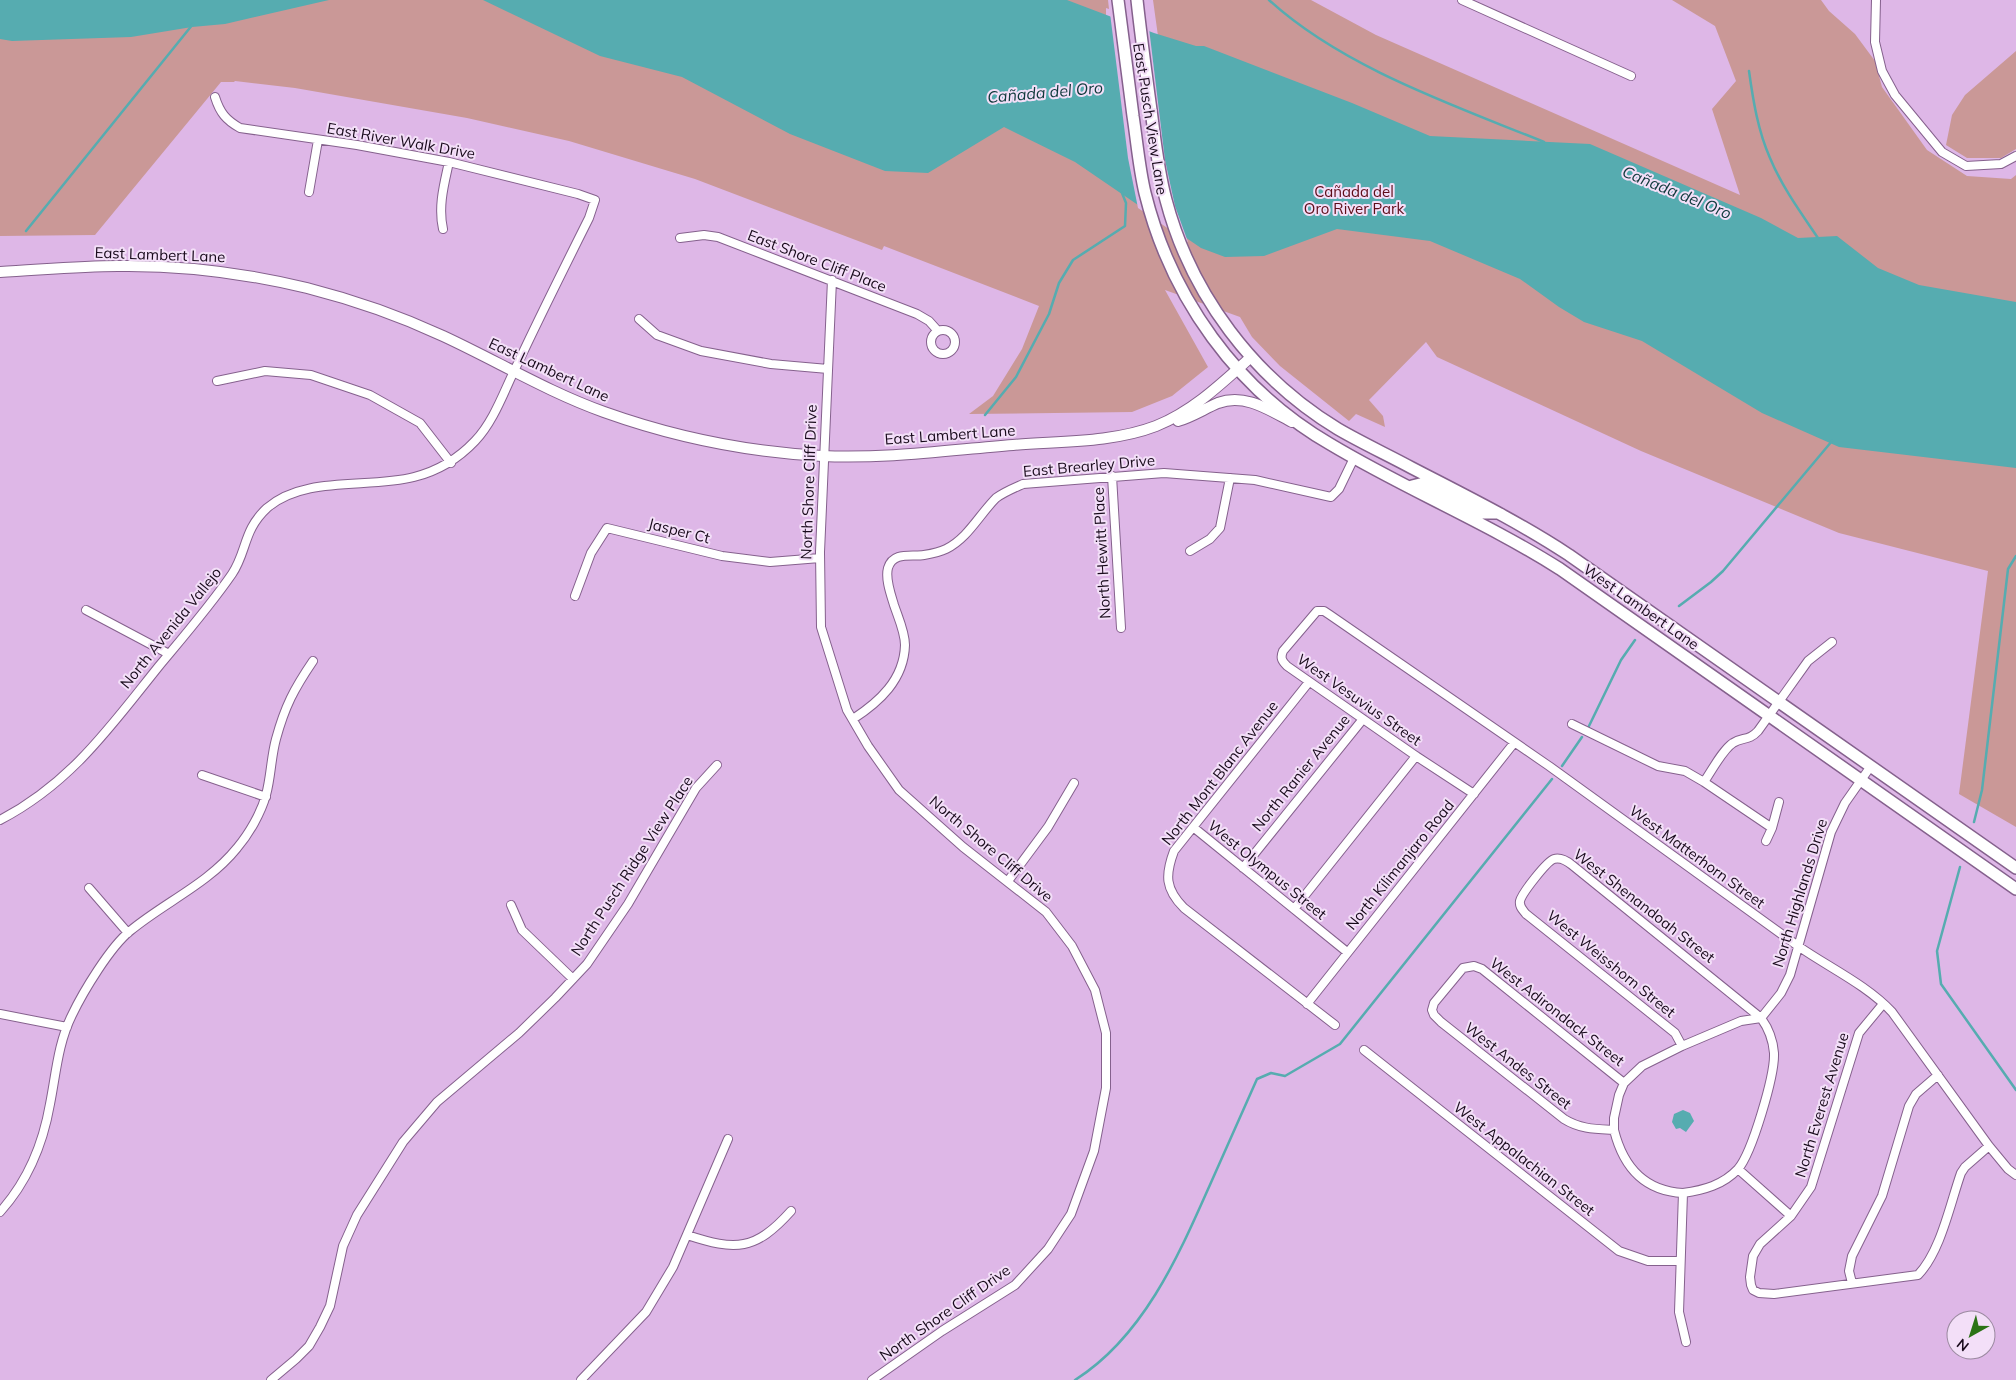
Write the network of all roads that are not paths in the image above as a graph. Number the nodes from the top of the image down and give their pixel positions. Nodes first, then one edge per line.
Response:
1 (1118, 0) edge
2 (1137, 0) edge
3 (1462, 0) edge
4 (1876, 0) edge
5 (1631, 76) dead end
6 (215, 97) dead end
7 (318, 140) junction
8 (2016, 156) edge
9 (449, 162) junction
10 (309, 192) dead end
11 (595, 200) joint
12 (442, 229) dead end
13 (680, 238) dead end
14 (0, 272) edge
15 (832, 280) junction
16 (639, 319) dead end
17 (938, 331) dead end
18 (1247, 353) junction
19 (828, 369) junction
20 (1238, 369) junction
21 (513, 372) junction
22 (217, 381) dead end
23 (1160, 424) junction
24 (1314, 434) junction
25 (824, 456) junction
26 (1354, 458) junction
27 (451, 463) junction
28 (1112, 476) junction
29 (1230, 478) junction
30 (1410, 487) junction
31 (1498, 512) junction
32 (1190, 551) dead end
33 (820, 558) junction
34 (575, 596) dead end
35 (86, 610) dead end
36 (1316, 611) joint
37 (1121, 628) dead end
38 (1832, 642) dead end
39 (169, 654) junction
40 (313, 661) dead end
41 (1308, 682) junction
42 (1779, 700) junction
43 (1768, 715) junction
44 (1363, 719) junction
45 (853, 720) junction
46 (1572, 724) dead end
47 (1514, 743) junction
48 (1416, 756) junction
49 (718, 765) dead end
50 (1871, 766) junction
51 (202, 775) dead end
52 (1860, 780) junction
53 (1704, 782) junction
54 (1074, 783) dead end
55 (1474, 794) junction
56 (266, 797) junction
57 (1780, 802) dead end
58 (0, 820) edge
59 (1193, 827) junction
60 (1772, 828) junction
61 (1766, 841) dead end
62 (1243, 868) junction
63 (2016, 868) edge
64 (1008, 881) junction
65 (89, 888) dead end
66 (2016, 889) edge
67 (511, 905) dead end
68 (1520, 905) joint
69 (1294, 909) junction
70 (128, 932) junction
71 (1798, 946) junction
72 (1347, 952) junction
73 (573, 979) junction
74 (1307, 1004) junction
75 (1883, 1004) junction
76 (1432, 1010) joint
77 (0, 1014) edge
78 (1761, 1018) junction
79 (1334, 1025) dead end
80 (67, 1027) junction
81 (1682, 1046) junction
82 (1364, 1050) dead end
83 (1938, 1075) junction
84 (1624, 1083) junction
85 (1614, 1130) junction
86 (728, 1139) dead end
87 (1989, 1146) junction
88 (1738, 1169) junction
89 (2016, 1175) edge
90 (1683, 1193) junction
91 (791, 1211) dead end
92 (0, 1212) edge
93 (1791, 1216) junction
94 (687, 1235) junction
95 (1679, 1261) junction
96 (1852, 1283) junction
97 (1686, 1342) dead end
98 (272, 1380) edge
99 (581, 1380) edge
100 (872, 1380) edge

1 - 20 main road, East Pusch View Lane
2 - 18 main road, East Pusch View Lane
3 - 5 street
4 - 8 street
6 - 7 street, East River Walk Drive
7 - 9 street, East River Walk Drive
7 - 10 street
9 - 11 street, East River Walk Drive
9 - 12 street
11 - 21 street, North Avenida Vallejo
13 - 15 street, East Shore Cliff Place
14 - 21 street, East Lambert Lane
15 - 17 street, East Shore Cliff Place
15 - 19 street, North Shore Cliff Drive
16 - 19 street
18 - 20 street, East Lambert Lane
18 - 31 main road, West Lambert Lane
19 - 25 street, North Shore Cliff Drive
20 - 23 street, East Lambert Lane
20 - 24 main road, West Lambert Lane
21 - 25 street, East Lambert Lane
21 - 27 street, North Avenida Vallejo
22 - 27 street
23 - 24 street
23 - 25 street, East Lambert Lane
24 - 26 main road, West Lambert Lane
25 - 33 street, North Shore Cliff Drive
26 - 29 street, East Brearley Drive
26 - 30 main road, West Lambert Lane
27 - 39 street, North Avenida Vallejo
28 - 29 street, East Brearley Drive
28 - 37 street, North Hewitt Place
28 - 45 street, East Brearley Drive
29 - 32 street
30 - 31 main road
30 - 43 main road, West Lambert Lane
31 - 42 main road, West Lambert Lane
33 - 34 street, Jasper Ct
33 - 45 street, North Shore Cliff Drive
35 - 39 street
36 - 41 street, West Vesuvius Street
36 - 47 street, West Matterhorn Street
38 - 42 street
39 - 58 street, North Avenida Vallejo
40 - 56 street
41 - 44 street, West Vesuvius Street
41 - 59 street, North Mont Blanc Avenue
42 - 43 street
42 - 50 main road, West Lambert Lane
43 - 52 main road, West Lambert Lane
43 - 53 street
44 - 48 street, West Vesuvius Street
44 - 62 street, North Ranier Avenue
45 - 64 street, North Shore Cliff Drive
46 - 53 street
47 - 55 street, North Kilimanjaro Road
47 - 71 street, West Matterhorn Street
48 - 55 street, West Vesuvius Street
48 - 69 street
49 - 73 street, North Pusch Ridge View Place
50 - 52 street, North Highlands Drive
50 - 63 main road, West Lambert Lane
51 - 56 street
52 - 66 main road, West Lambert Lane
52 - 71 street, North Highlands Drive
53 - 60 street
54 - 64 street
55 - 72 street, North Kilimanjaro Road
56 - 70 street
57 - 60 street
59 - 62 street, West Olympus Street
59 - 74 street, North Mont Blanc Avenue
60 - 61 street
62 - 69 street, West Olympus Street
64 - 100 street, North Shore Cliff Drive
65 - 70 street
67 - 73 street
68 - 78 street, West Shenandoah Street
68 - 81 street, West Weisshorn Street
69 - 72 street, West Olympus Street
70 - 80 street
71 - 75 street, West Matterhorn Street
71 - 78 street, North Highlands Drive
72 - 74 street, North Kilimanjaro Road
73 - 98 street, North Pusch Ridge View Place
74 - 79 street
75 - 83 street, West Matterhorn Street
75 - 93 street, North Everest Avenue
76 - 84 street, West Adirondack Street
76 - 85 street, West Andes Street
77 - 80 street
78 - 81 street
78 - 88 street
80 - 92 street
81 - 84 street
82 - 95 street, West Appalachian Street
83 - 87 street, West Matterhorn Street
83 - 96 street
84 - 85 street
85 - 90 street
86 - 94 street
87 - 89 street, West Matterhorn Street
87 - 96 street
88 - 90 street
88 - 93 street
90 - 95 street
91 - 94 street
93 - 96 street, North Everest Avenue
94 - 99 street
95 - 97 street

